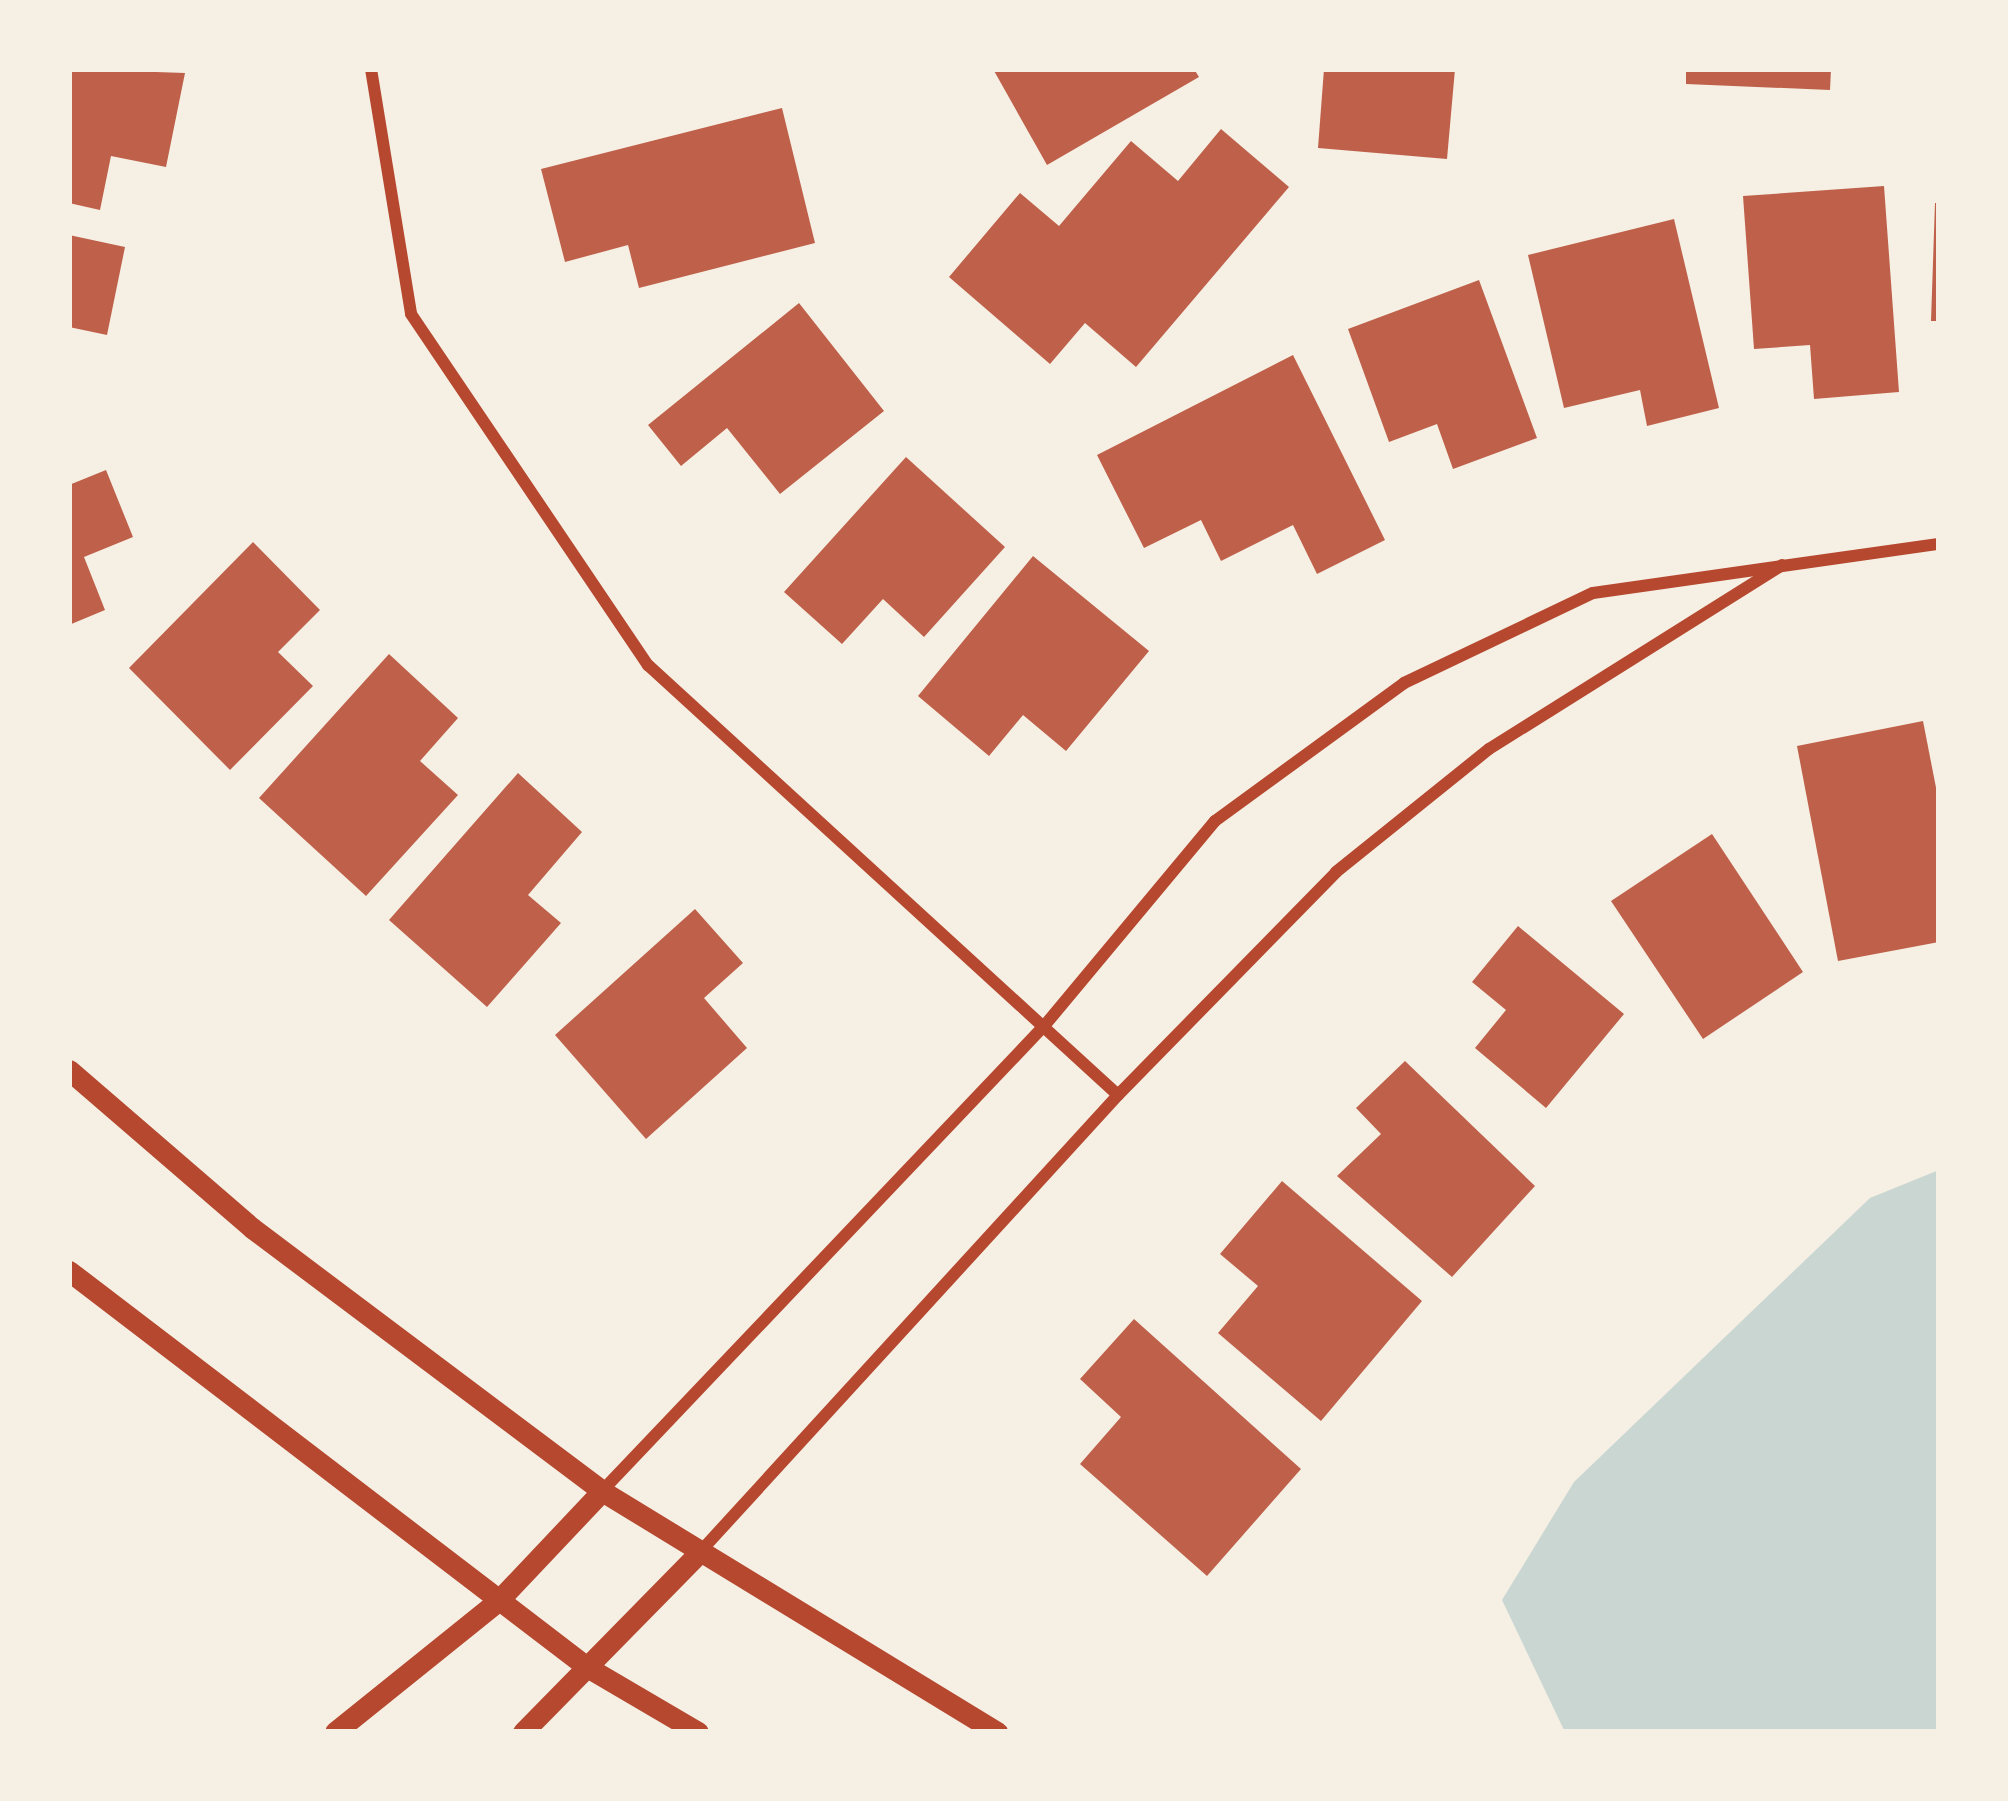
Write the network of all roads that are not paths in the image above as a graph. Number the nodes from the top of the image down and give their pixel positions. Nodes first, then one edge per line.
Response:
1 (371, 69) edge
2 (1939, 544) edge
3 (1788, 561) junction
4 (1046, 1025) junction
5 (69, 1070) edge
6 (1118, 1095) junction
7 (69, 1270) edge
8 (602, 1491) junction
9 (699, 1553) junction
10 (499, 1601) junction
11 (587, 1667) junction
12 (335, 1732) edge
13 (523, 1732) edge
14 (698, 1732) edge
15 (997, 1732) edge

1 - 4 street
2 - 3 street
3 - 4 street
3 - 6 street
4 - 6 street
4 - 8 street
5 - 8 street
6 - 9 street
7 - 10 street
8 - 9 street
8 - 10 street
9 - 11 street
9 - 15 street
10 - 11 street
10 - 12 street
11 - 13 street
11 - 14 street

